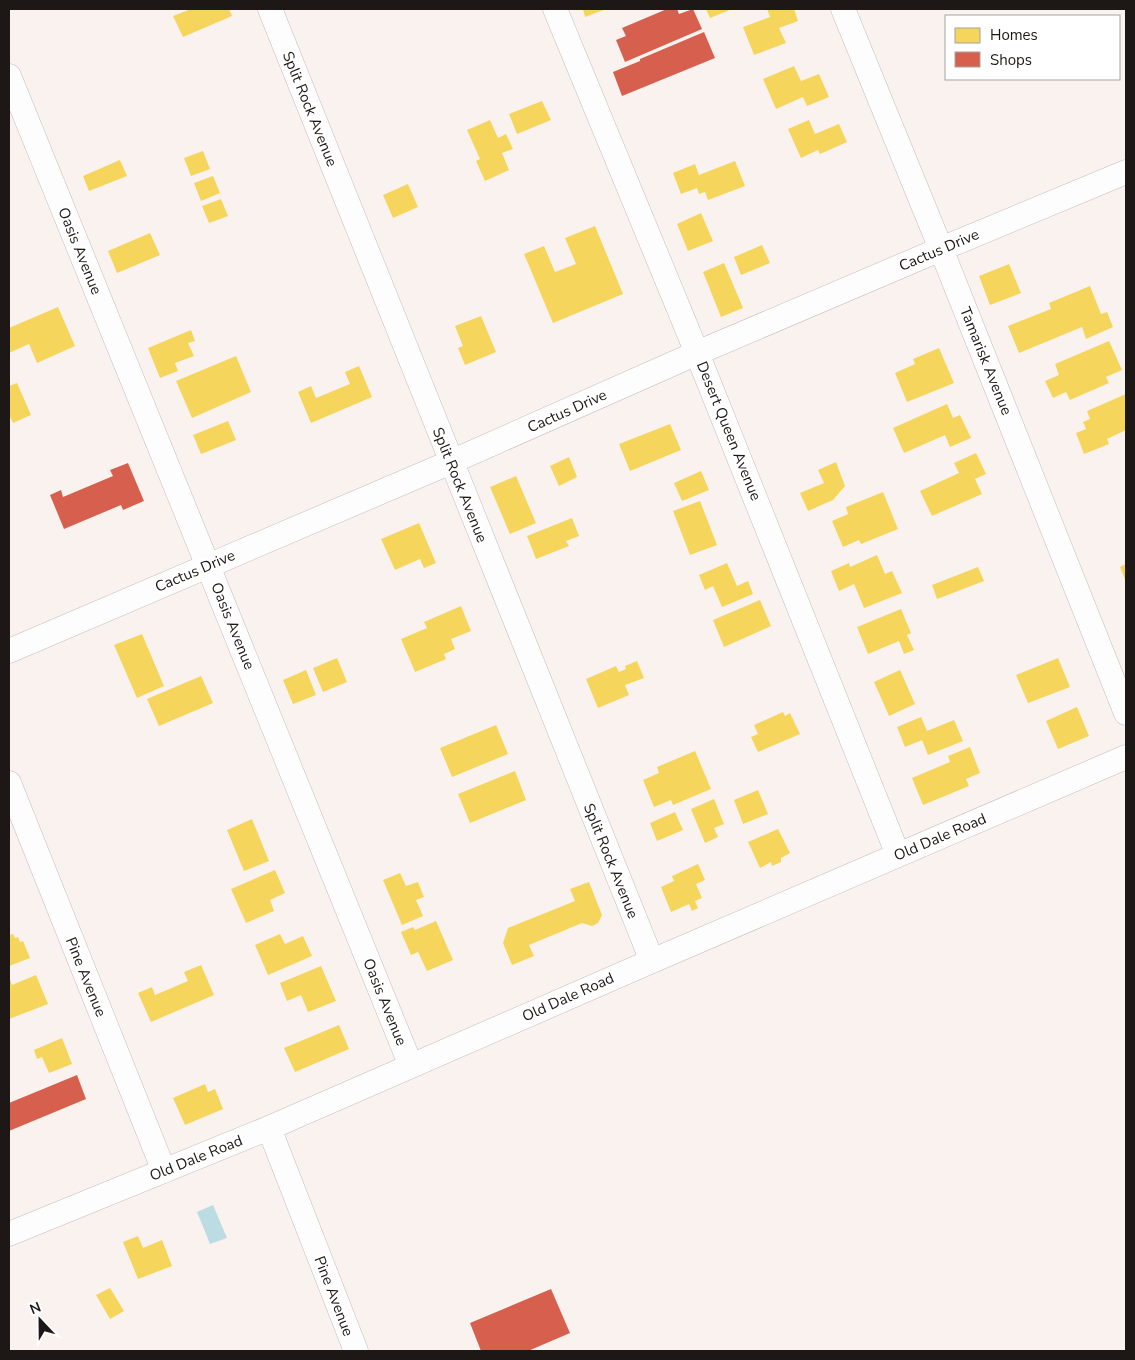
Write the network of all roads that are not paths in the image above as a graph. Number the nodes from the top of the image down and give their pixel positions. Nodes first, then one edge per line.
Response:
1 (270, 9) edge
2 (555, 9) edge
3 (843, 9) edge
4 (9, 76) edge
5 (1126, 172) edge
6 (941, 249) junction
7 (698, 352) junction
8 (451, 462) junction
9 (208, 565) junction
10 (9, 650) edge
11 (1126, 713) edge
12 (1126, 757) edge
13 (9, 784) edge
14 (898, 855) junction
15 (652, 961) junction
16 (411, 1066) junction
17 (270, 1128) junction
18 (164, 1171) junction
19 (9, 1234) edge
20 (356, 1351) edge

1 - 8 street, Split Rock Avenue
2 - 7 street, Desert Queen Avenue
3 - 6 street, Tamarisk Avenue
4 - 9 street, Oasis Avenue
5 - 6 street, Cactus Drive
6 - 7 street, Cactus Drive
6 - 11 street, Tamarisk Avenue
7 - 8 street, Cactus Drive
7 - 14 street, Desert Queen Avenue
8 - 9 street, Cactus Drive
8 - 15 street, Split Rock Avenue
9 - 10 street, Cactus Drive
9 - 16 street, Oasis Avenue
12 - 14 street, Old Dale Road
13 - 18 street, Pine Avenue
14 - 15 street, Old Dale Road
15 - 16 street, Old Dale Road
16 - 17 street, Old Dale Road
17 - 18 street, Old Dale Road
17 - 20 street, Pine Avenue
18 - 19 street, Old Dale Road

